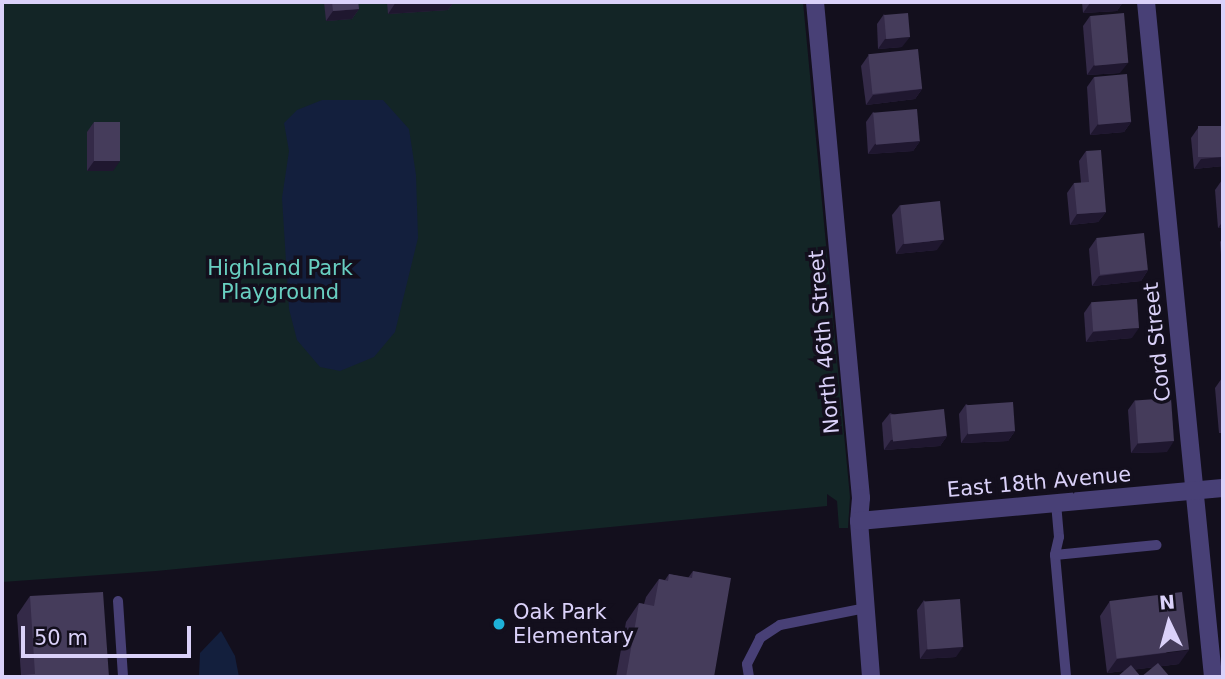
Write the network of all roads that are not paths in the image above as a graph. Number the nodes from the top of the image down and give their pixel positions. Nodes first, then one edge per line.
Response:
1 (815, 2) edge
2 (1146, 2) edge
3 (1223, 488) edge
4 (1195, 491) junction
5 (1056, 503) junction
6 (859, 521) junction
7 (1157, 545) dead end
8 (1055, 555) junction
9 (118, 601) dead end
10 (866, 608) junction
11 (123, 677) edge
12 (749, 677) edge
13 (871, 677) edge
14 (1066, 677) edge
15 (1213, 677) edge

1 - 6 street, North 46th Street
2 - 4 street, Cord Street
3 - 4 street, East 18th Avenue
4 - 5 street, East 18th Avenue
4 - 15 street, Cord Street
5 - 6 street, East 18th Avenue
5 - 8 lane
6 - 10 street, North 46th Street
7 - 8 lane
8 - 14 lane
9 - 11 lane
10 - 12 lane
10 - 13 street, North 46th Street

